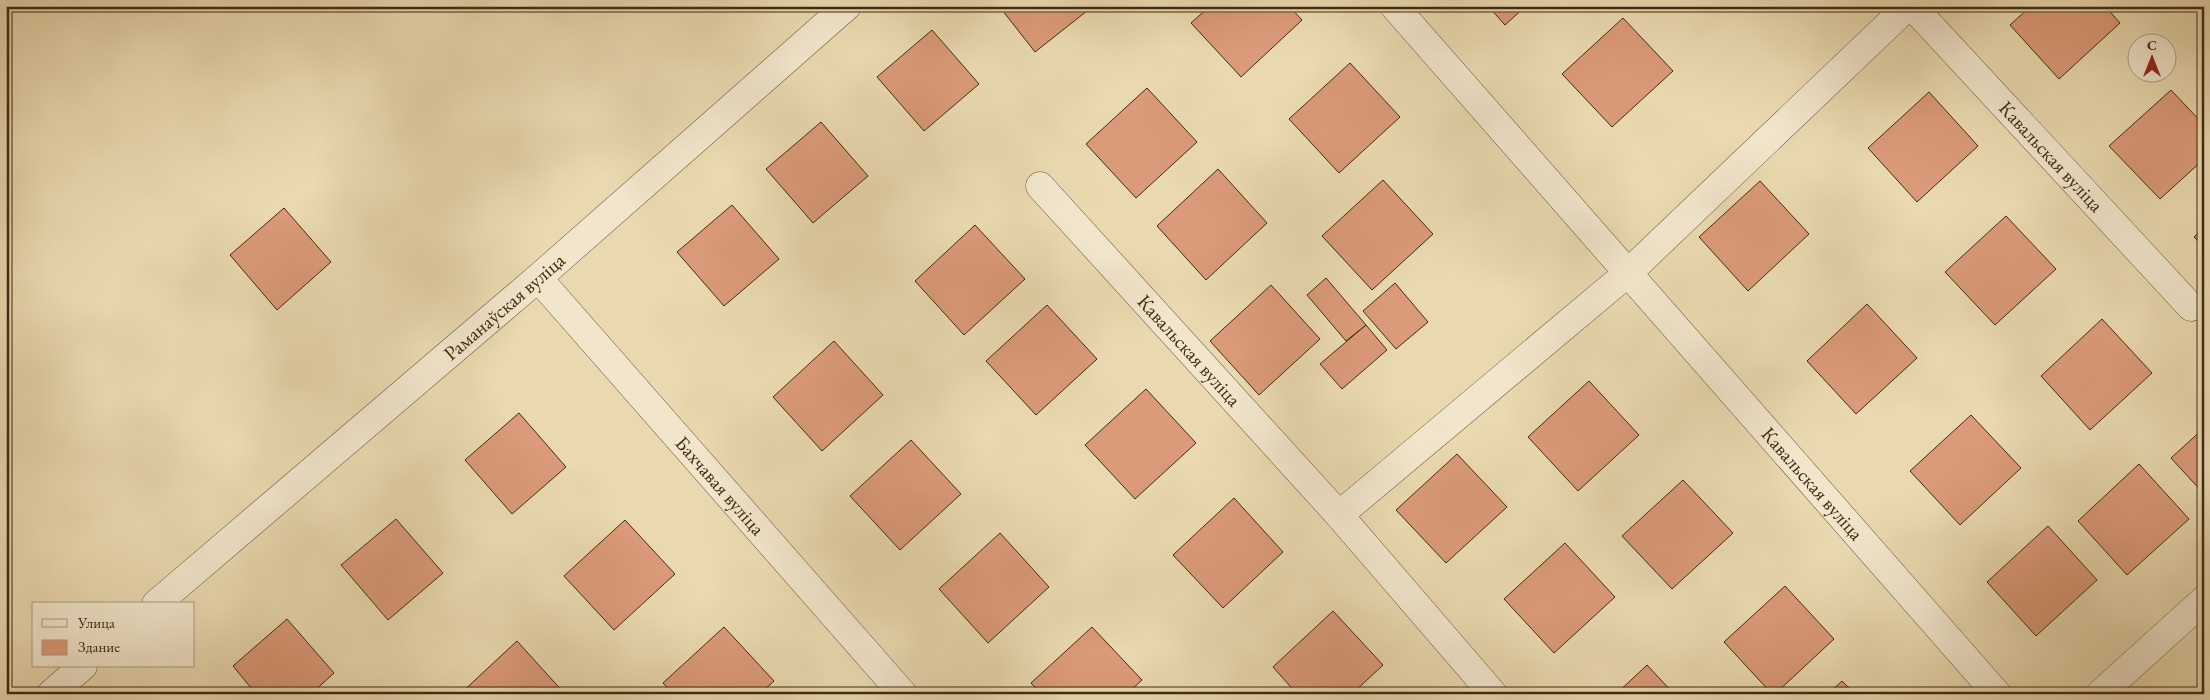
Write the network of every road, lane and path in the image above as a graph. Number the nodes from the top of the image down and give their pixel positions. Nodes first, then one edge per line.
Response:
1 (847, 6) edge
2 (1394, 6) edge
3 (1908, 6) edge
4 (1912, 6) edge
5 (1040, 186) dead end
6 (1629, 272) junction
7 (538, 278) junction
8 (2191, 307) dead end
9 (1339, 515) junction
10 (2204, 600) edge
11 (158, 602) edge
12 (81, 668) edge
13 (51, 694) edge
14 (903, 694) edge
15 (1493, 694) edge
16 (1997, 694) edge
17 (2100, 694) edge

1 - 7 street, Раманаўская вуліца
2 - 6 street, Кавальская вуліца
3 - 6 street
4 - 8 street, Кавальская вуліца
5 - 9 street, Кавальская вуліца
6 - 9 street
6 - 16 street, Кавальская вуліца
7 - 11 street, Раманаўская вуліца
7 - 14 street, Бахчавая вуліца
9 - 15 street, Кавальская вуліца
10 - 17 street
12 - 13 street

